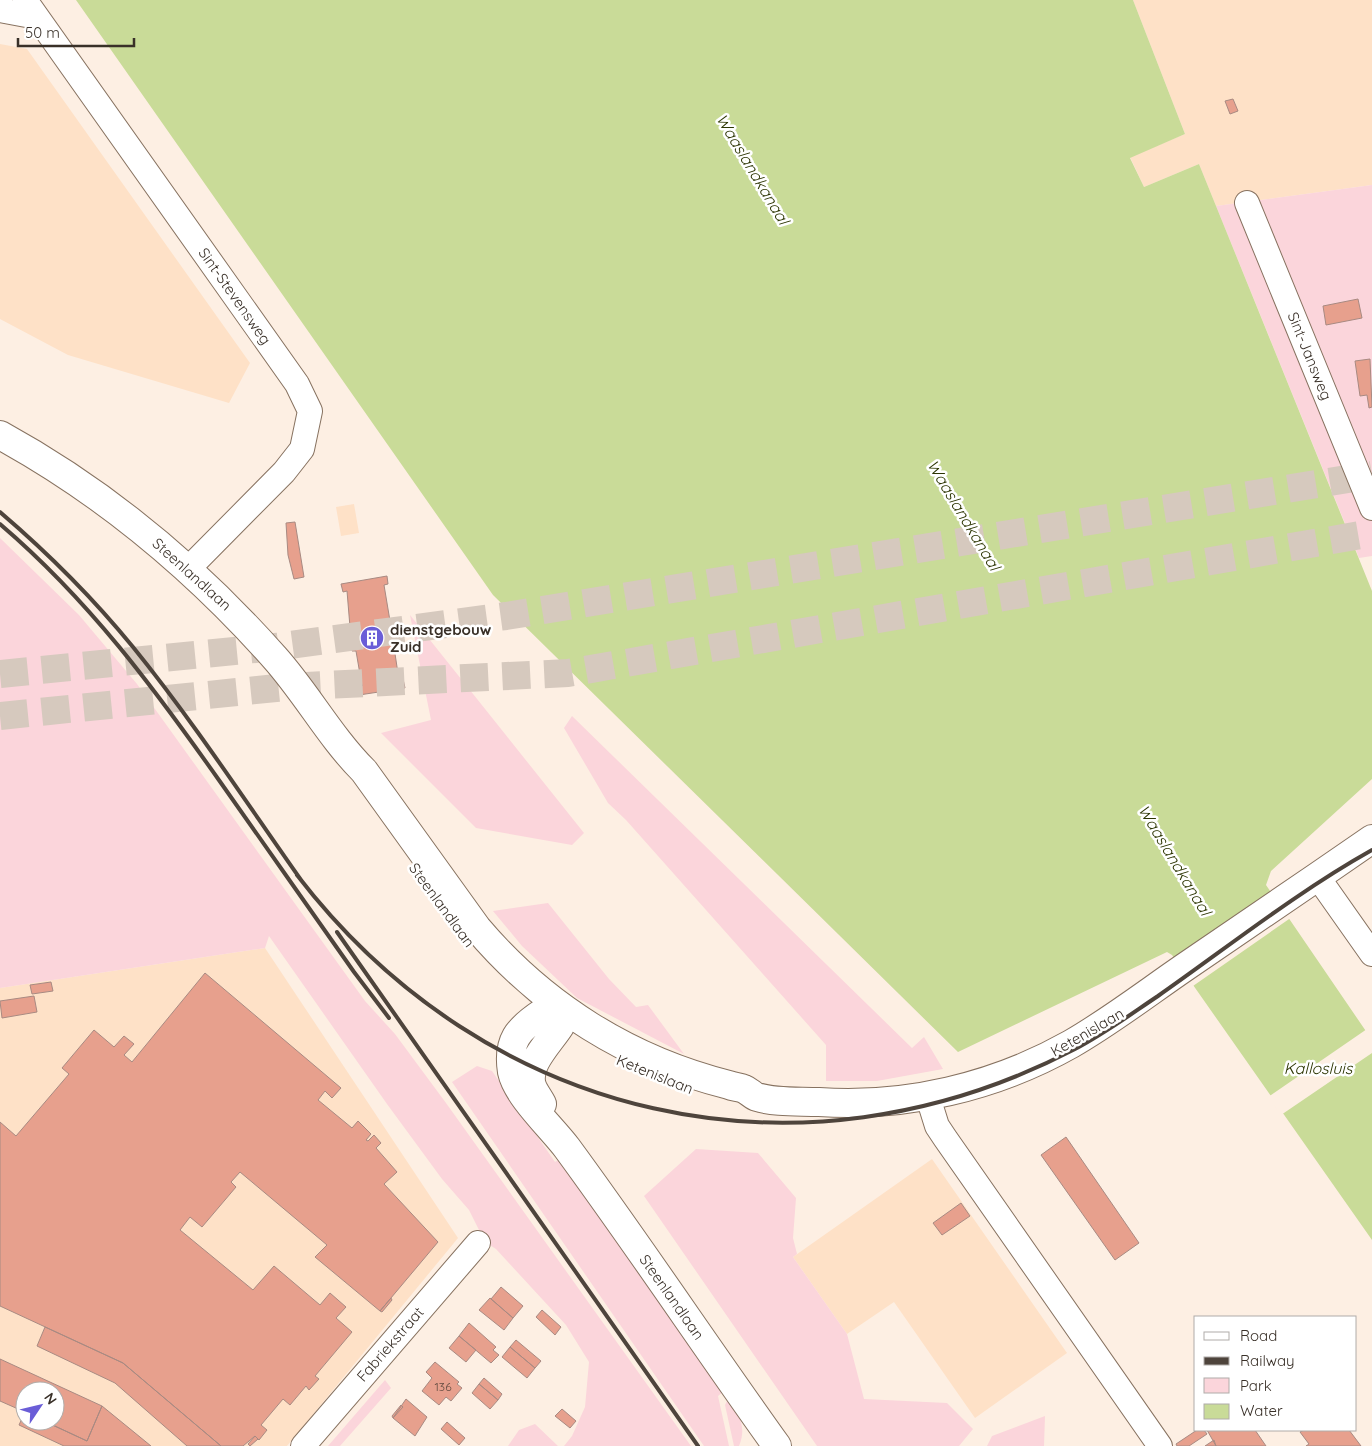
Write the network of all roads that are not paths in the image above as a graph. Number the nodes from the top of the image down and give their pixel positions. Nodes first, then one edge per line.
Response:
1 (31, 8) edge
2 (0, 10) edge
3 (1247, 204) dead end
4 (0, 434) edge
5 (1372, 508) edge
6 (188, 569) junction
7 (1372, 839) edge
8 (1318, 876) junction
9 (1372, 954) edge
10 (556, 1014) junction
11 (928, 1097) junction
12 (478, 1243) dead end
13 (774, 1445) edge
14 (303, 1446) edge
15 (1160, 1446) edge

1 - 2 street, Sint-Stevensweg
1 - 6 street, Sint-Stevensweg
3 - 5 street, Sint-Jansweg
4 - 6 main road, Steenlandlaan
6 - 10 main road, Steenlandlaan
7 - 8 main road, Ketenislaan
8 - 9 street
8 - 11 main road, Ketenislaan
10 - 11 main road, Ketenislaan
10 - 13 main road, Steenlandlaan
11 - 15 street
12 - 14 street, Fabriekstraat

